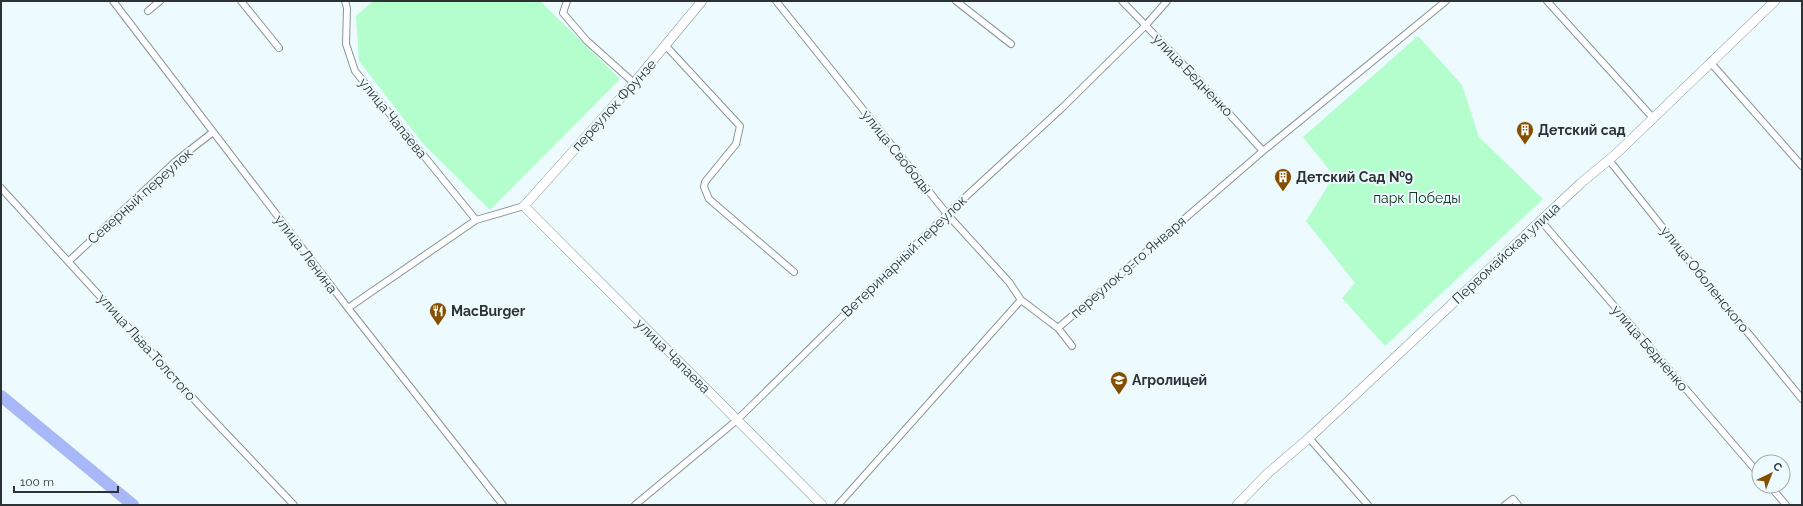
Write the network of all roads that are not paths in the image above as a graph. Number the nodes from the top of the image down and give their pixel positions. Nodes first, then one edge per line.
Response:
1 (113, 1) edge
2 (160, 1) edge
3 (241, 1) edge
4 (344, 1) edge
5 (567, 1) edge
6 (702, 1) edge
7 (776, 1) edge
8 (956, 1) edge
9 (1122, 1) edge
10 (1167, 1) edge
11 (1446, 1) edge
12 (1547, 1) edge
13 (1775, 1) edge
14 (148, 11) dead end
15 (1146, 26) junction
16 (1011, 44) dead end
17 (666, 46) junction
18 (280, 48) dead end
19 (1710, 62) junction
20 (634, 83) junction
21 (1653, 118) junction
22 (213, 132) junction
23 (1263, 151) junction
24 (1609, 160) junction
25 (1802, 166) edge
26 (1, 188) edge
27 (524, 206) junction
28 (947, 214) junction
29 (476, 220) junction
30 (1541, 222) junction
31 (69, 261) junction
32 (794, 272) dead end
33 (1021, 300) junction
34 (348, 308) junction
35 (1058, 328) junction
36 (1072, 346) dead end
37 (1802, 398) edge
38 (737, 420) junction
39 (1309, 438) junction
40 (1751, 465) edge
41 (1777, 494) edge
42 (294, 505) edge
43 (503, 505) edge
44 (635, 505) edge
45 (822, 505) edge
46 (838, 505) edge
47 (1237, 505) edge
48 (1368, 505) edge
49 (1505, 505) edge
50 (1518, 505) edge
51 (1786, 505) edge

1 - 22 street, улица Ленина
2 - 14 street
3 - 18 street
4 - 29 street, улица Чапаева
5 - 20 street
6 - 17 main road, переулок Фрунзе
7 - 28 street, улица Свободы
8 - 16 street
9 - 15 street, улица Бедненко
10 - 15 street, Ветеринарный переулок
11 - 23 street, переулок 9-го Января
12 - 21 street
13 - 19 main road, Первомайская улица
15 - 23 street, улица Бедненко
15 - 28 street, Ветеринарный переулок
17 - 20 main road, переулок Фрунзе
17 - 32 street
19 - 21 main road, Первомайская улица
19 - 25 street
20 - 27 main road, переулок Фрунзе
21 - 24 main road, Первомайская улица
22 - 31 street, Северный переулок
22 - 34 street, улица Ленина
23 - 35 street, переулок 9-го Января
24 - 30 main road, Первомайская улица
24 - 37 street, улица Оболенского
26 - 31 street, улица Льва Толстого
27 - 29 street
27 - 38 main road, улица Чапаева
28 - 33 street, улица Свободы
28 - 38 street, Ветеринарный переулок
29 - 34 street
30 - 39 main road, Первомайская улица
30 - 40 street, улица Бедненко
31 - 42 street, улица Льва Толстого
33 - 35 street, переулок 9-го Января
33 - 46 street
34 - 43 street, улица Ленина
35 - 36 street
38 - 44 street, Ветеринарный переулок
38 - 45 main road, улица Чапаева
39 - 47 main road, Первомайская улица
39 - 48 street
41 - 51 street
49 - 50 street

